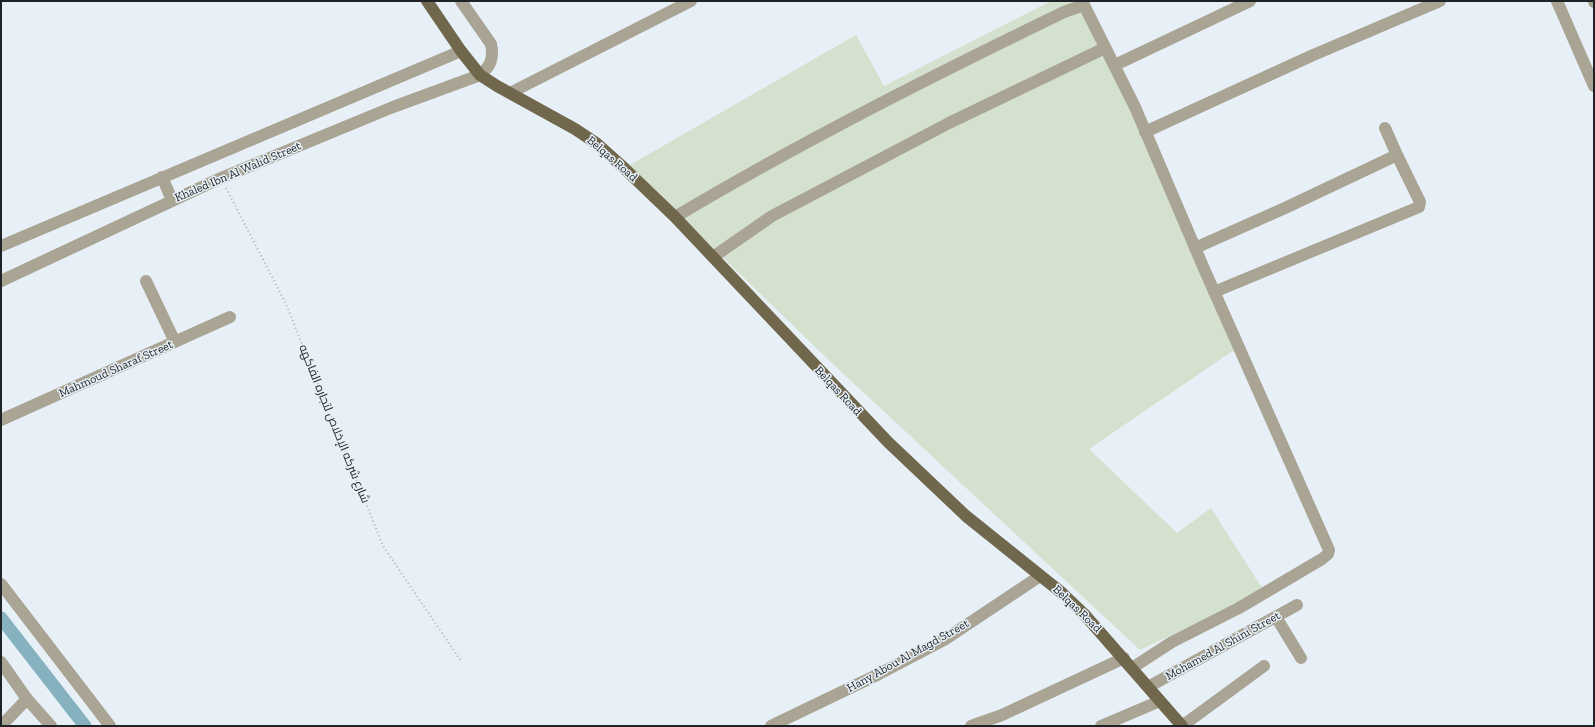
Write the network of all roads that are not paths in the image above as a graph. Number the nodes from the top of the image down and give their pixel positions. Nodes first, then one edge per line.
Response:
1 (427, 1) edge
2 (461, 1) edge
3 (691, 1) edge
4 (1250, 1) edge
5 (1440, 1) edge
6 (1557, 1) edge
7 (1105, 48) junction
8 (461, 51) junction
9 (1115, 65) junction
10 (480, 74) junction
11 (1594, 86) edge
12 (510, 93) junction
13 (1385, 128) dead end
14 (1145, 132) junction
15 (1398, 155) junction
16 (162, 177) junction
17 (172, 200) junction
18 (675, 218) junction
19 (1, 246) edge
20 (1195, 248) junction
21 (713, 257) junction
22 (1, 281) edge
23 (146, 281) dead end
24 (1214, 292) junction
25 (230, 317) dead end
26 (175, 342) junction
27 (1, 420) edge
28 (1040, 576) junction
29 (1, 584) edge
30 (1297, 605) dead end
31 (1276, 617) junction
32 (1124, 658) junction
33 (1301, 658) dead end
34 (1, 662) edge
35 (1264, 666) dead end
36 (1132, 668) junction
37 (1148, 687) junction
38 (27, 699) junction
39 (1160, 701) junction
40 (1, 726) edge
41 (51, 726) edge
42 (110, 726) edge
43 (771, 726) edge
44 (971, 726) edge
45 (1101, 726) edge
46 (1182, 726) edge

1 - 8 main road, Belqas Road
2 - 10 street
3 - 12 street
4 - 9 street
5 - 14 street
6 - 11 street
7 - 9 street
7 - 18 street
7 - 21 street
8 - 10 main road, Belqas Road
8 - 16 street
9 - 14 street
10 - 12 main road, Belqas Road
10 - 17 street, Khaled Ibn Al Walid Street
12 - 18 main road, Belqas Road
13 - 15 street
14 - 20 street
15 - 20 street
15 - 24 street
16 - 17 street
16 - 19 street
17 - 22 street, Khaled Ibn Al Walid Street
18 - 21 main road, Belqas Road
20 - 24 street
21 - 28 main road, Belqas Road
23 - 26 street
24 - 36 street
25 - 26 street, Mahmoud Sharaf Street
26 - 27 street, Mahmoud Sharaf Street
28 - 32 main road, Belqas Road
28 - 43 street, Hany Abou Al Magd Street
29 - 42 street
30 - 31 street, Mohamed Al Shini Street
31 - 33 street
31 - 37 street, Mohamed Al Shini Street
32 - 36 main road, Belqas Road
32 - 44 street
34 - 38 street
35 - 46 street
36 - 37 main road, Belqas Road
37 - 39 main road, Belqas Road
38 - 40 street
38 - 41 street
39 - 45 street
39 - 46 main road, Belqas Road

